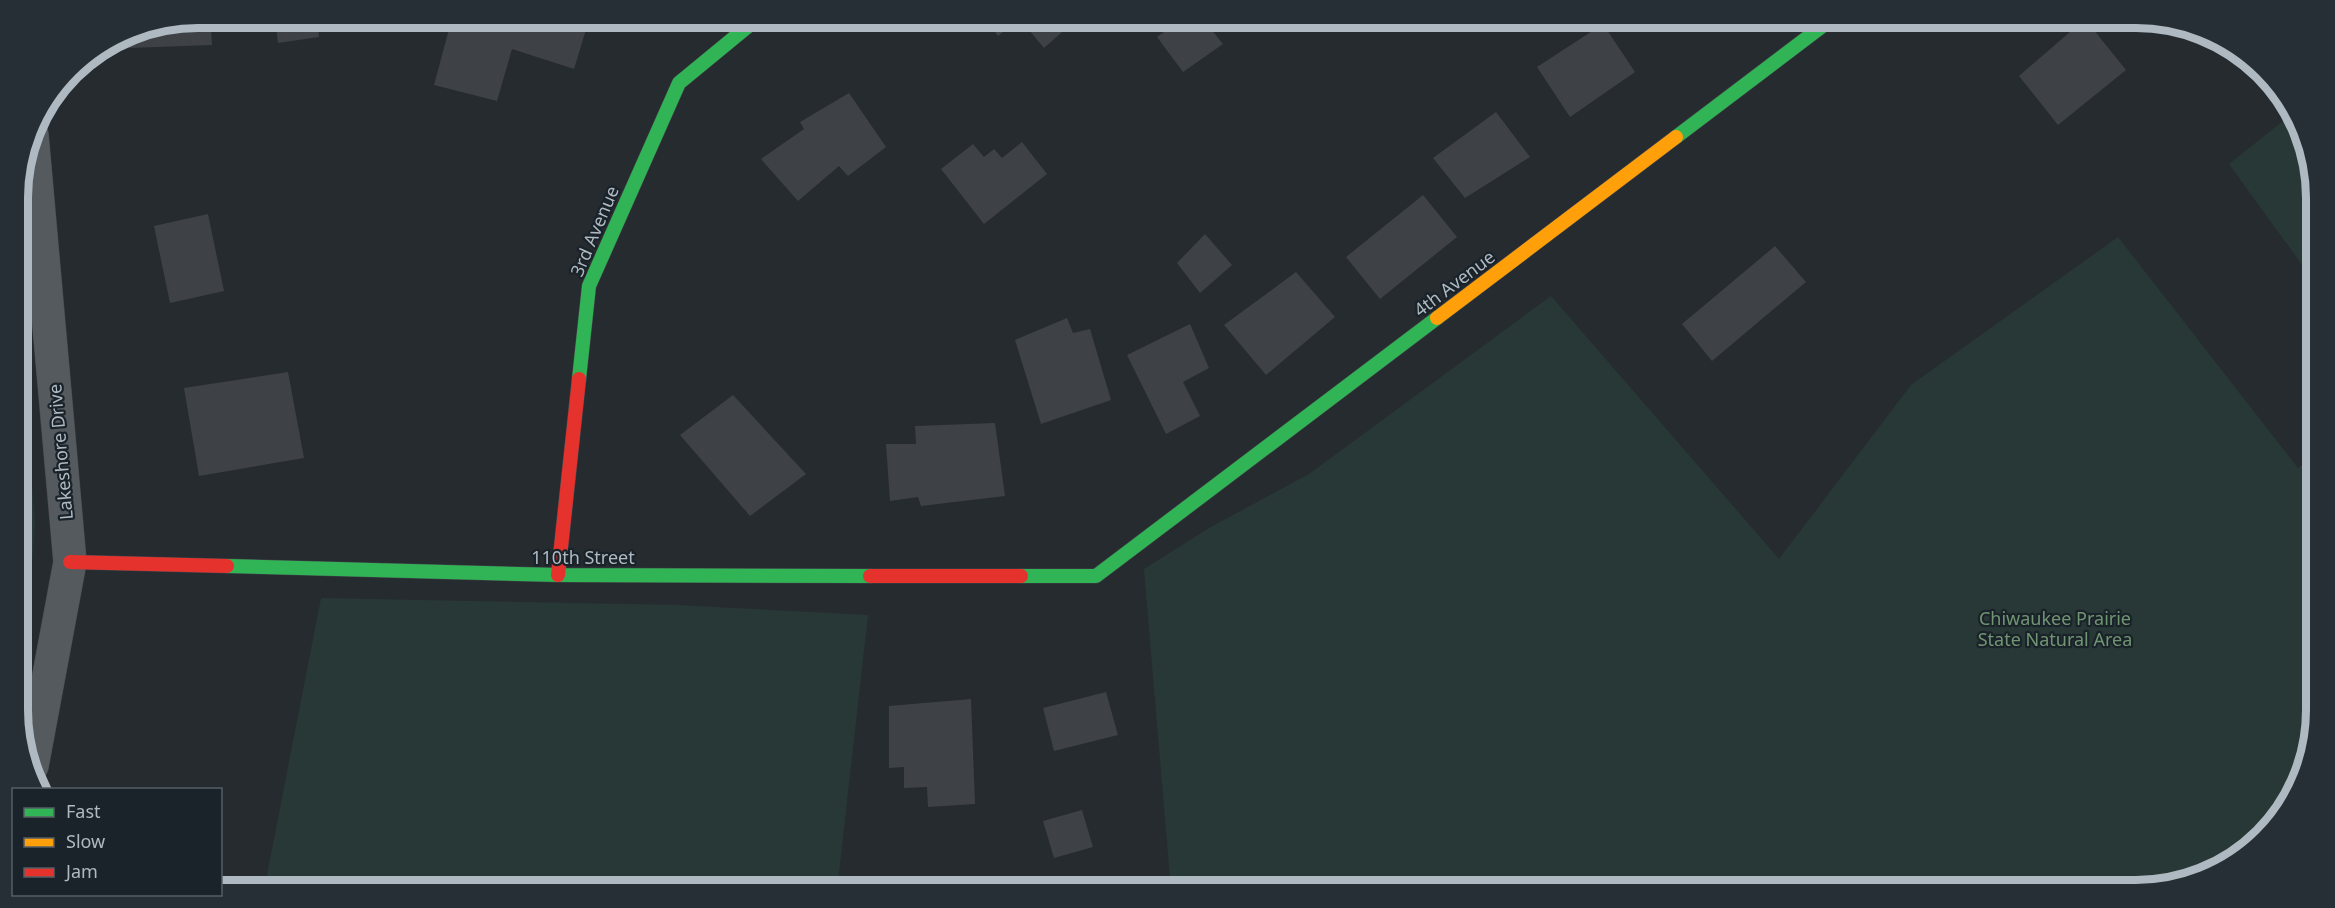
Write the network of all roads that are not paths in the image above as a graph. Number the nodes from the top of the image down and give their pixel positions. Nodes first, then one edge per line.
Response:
1 (745, 29) edge
2 (1818, 29) edge
3 (34, 156) edge
4 (70, 562) junction
5 (558, 575) junction
6 (1096, 576) joint
7 (35, 752) edge

1 - 5 street, 3rd Avenue
2 - 6 street, 4th Avenue
3 - 4 street, Lakeshore Drive
4 - 5 street, 110th Street
4 - 7 street, Lakeshore Drive
5 - 6 street, 110th Street

